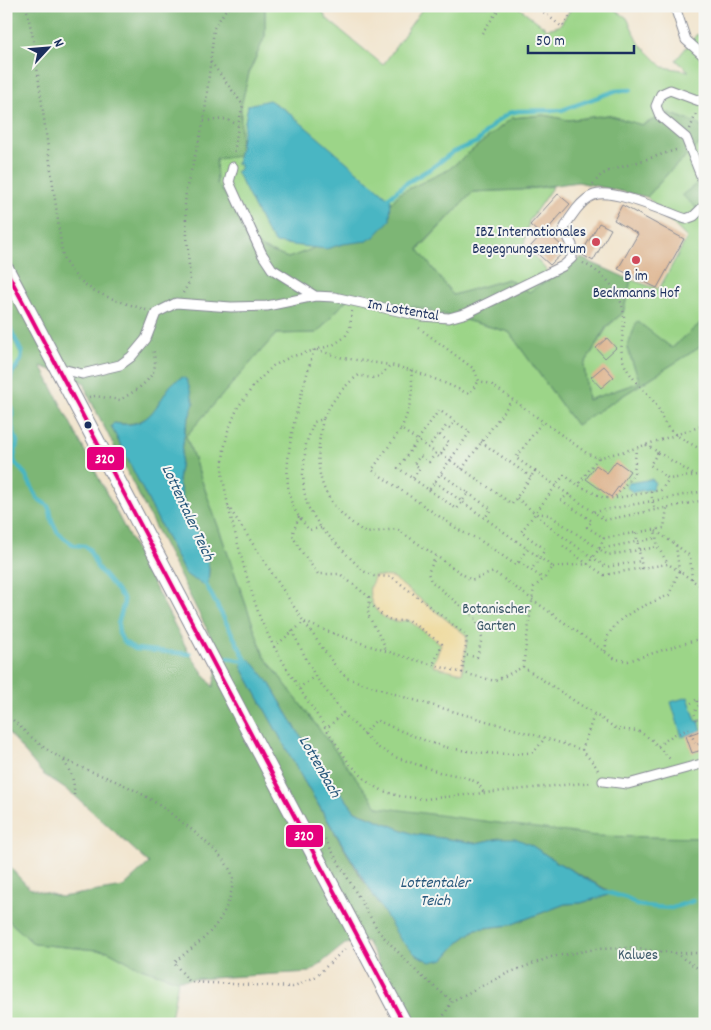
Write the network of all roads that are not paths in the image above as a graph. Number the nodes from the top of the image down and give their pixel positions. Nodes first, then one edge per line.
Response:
1 (676, 10) dead end
2 (705, 57) edge
3 (705, 103) edge
4 (233, 167) road end
5 (705, 186) edge
6 (705, 205) edge
7 (6, 270) edge
8 (315, 296) junction
9 (58, 368) junction
10 (705, 763) edge
11 (603, 780) road end
12 (404, 1024) edge

1 - 2 lane
3 - 5 lane
4 - 8 lane
6 - 8 lane, Im Lottental
7 - 9 street
8 - 9 lane, Im Lottental
9 - 12 street
10 - 11 lane

